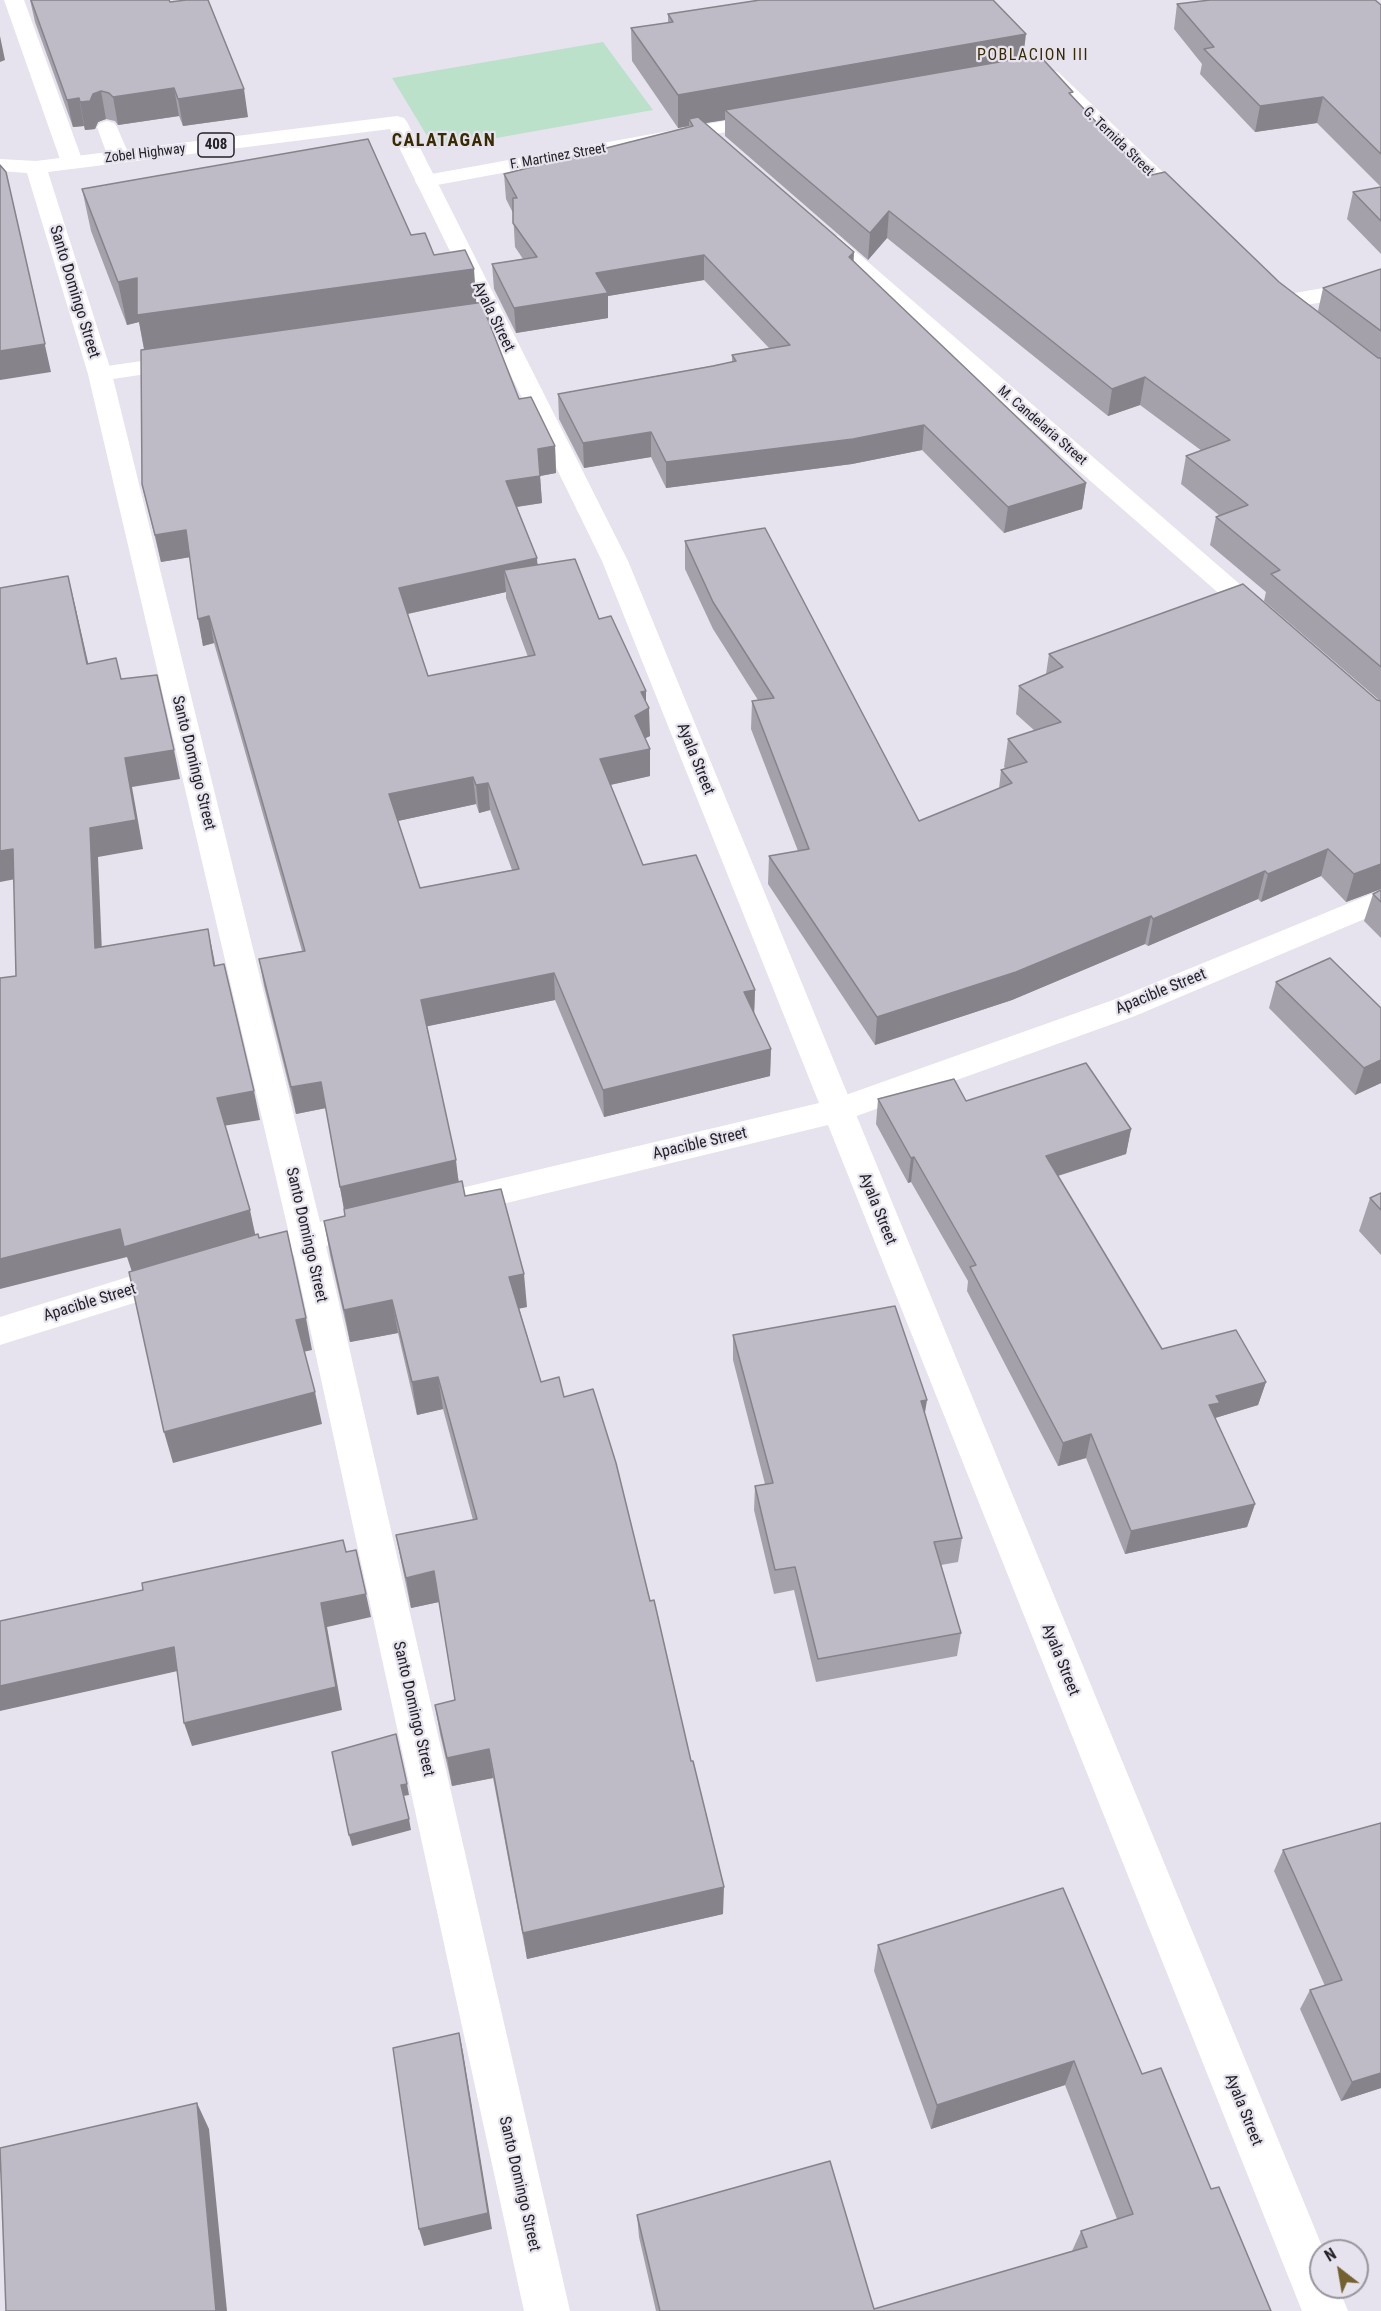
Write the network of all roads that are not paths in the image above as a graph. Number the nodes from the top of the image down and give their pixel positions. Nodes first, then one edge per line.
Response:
1 (14, 0) edge
2 (1039, 72) edge
3 (785, 117) edge
4 (397, 122) joint
5 (108, 127) dead end
6 (119, 157) junction
7 (72, 162) junction
8 (0, 165) edge
9 (36, 167) junction
10 (426, 181) junction
11 (1198, 219) edge
12 (811, 225) edge
13 (1266, 285) edge
14 (1381, 285) edge
15 (1283, 302) junction
16 (1310, 323) edge
17 (204, 360) edge
18 (100, 374) junction
19 (1281, 634) edge
20 (1381, 900) edge
21 (837, 1111) junction
22 (307, 1238) junction
23 (0, 1331) edge
24 (547, 2311) edge
25 (1324, 2311) edge

1 - 7 main road
2 - 11 main road, G. Ternida Street
3 - 10 main road, F. Martinez Street
4 - 6 main road, Zobel Highway / 408
4 - 10 main road, Ayala Street
5 - 6 main road
6 - 7 main road, Zobel Highway / 408
7 - 9 main road, Zobel Highway / 408
8 - 9 main road, Zobel Highway / 408
9 - 18 main road, Santo Domingo Street
10 - 21 main road, Ayala Street
12 - 19 main road, M. Candelaria Street
13 - 15 main road
14 - 15 main road
15 - 16 main road
17 - 18 main road
18 - 22 main road, Santo Domingo Street
20 - 21 main road, Apacible Street
21 - 22 main road, Apacible Street
21 - 25 main road, Ayala Street
22 - 23 main road, Apacible Street
22 - 24 main road, Santo Domingo Street

